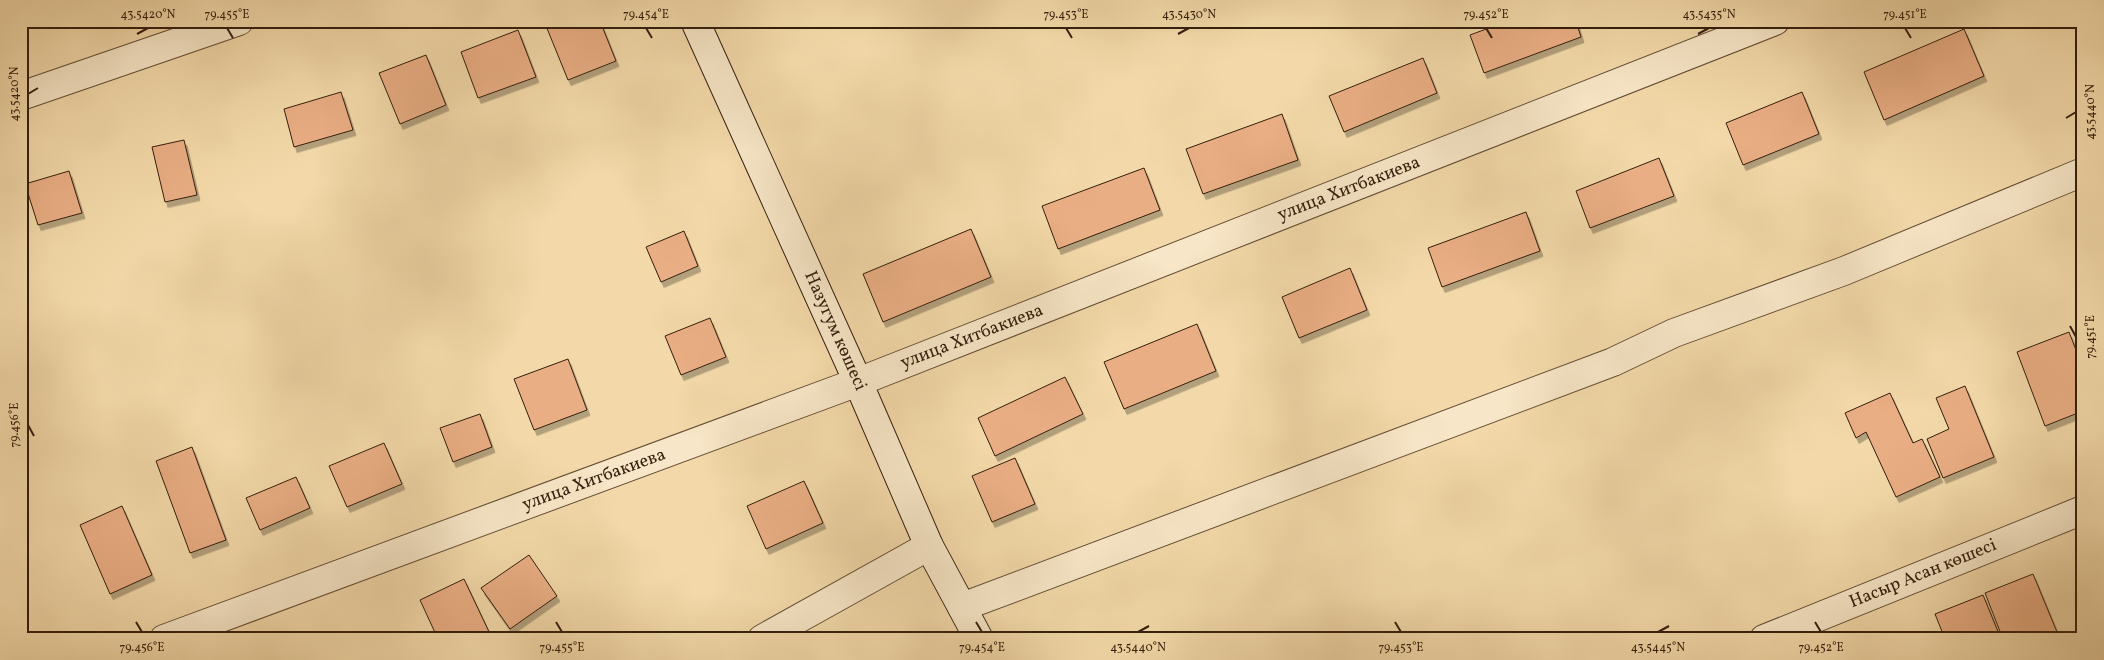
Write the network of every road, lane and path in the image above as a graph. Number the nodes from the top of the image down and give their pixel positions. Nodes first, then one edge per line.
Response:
1 (239, 21) edge
2 (695, 21) edge
3 (1776, 21) edge
4 (21, 96) edge
5 (2083, 172) edge
6 (858, 382) junction
7 (2083, 510) edge
8 (929, 546) junction
9 (962, 607) junction
10 (164, 639) edge
11 (762, 639) edge
12 (979, 639) edge
13 (1764, 639) edge

1 - 4 street
2 - 6 street, Назугум көшесі
3 - 6 street, улица Хитбакиева
5 - 9 street
6 - 8 street, Назугум көшесі
6 - 10 street, улица Хитбакиева
7 - 13 street, Насыр Асан көшесі
8 - 9 street, Назугум көшесі
8 - 11 street
9 - 12 street, Назугум көшесі

